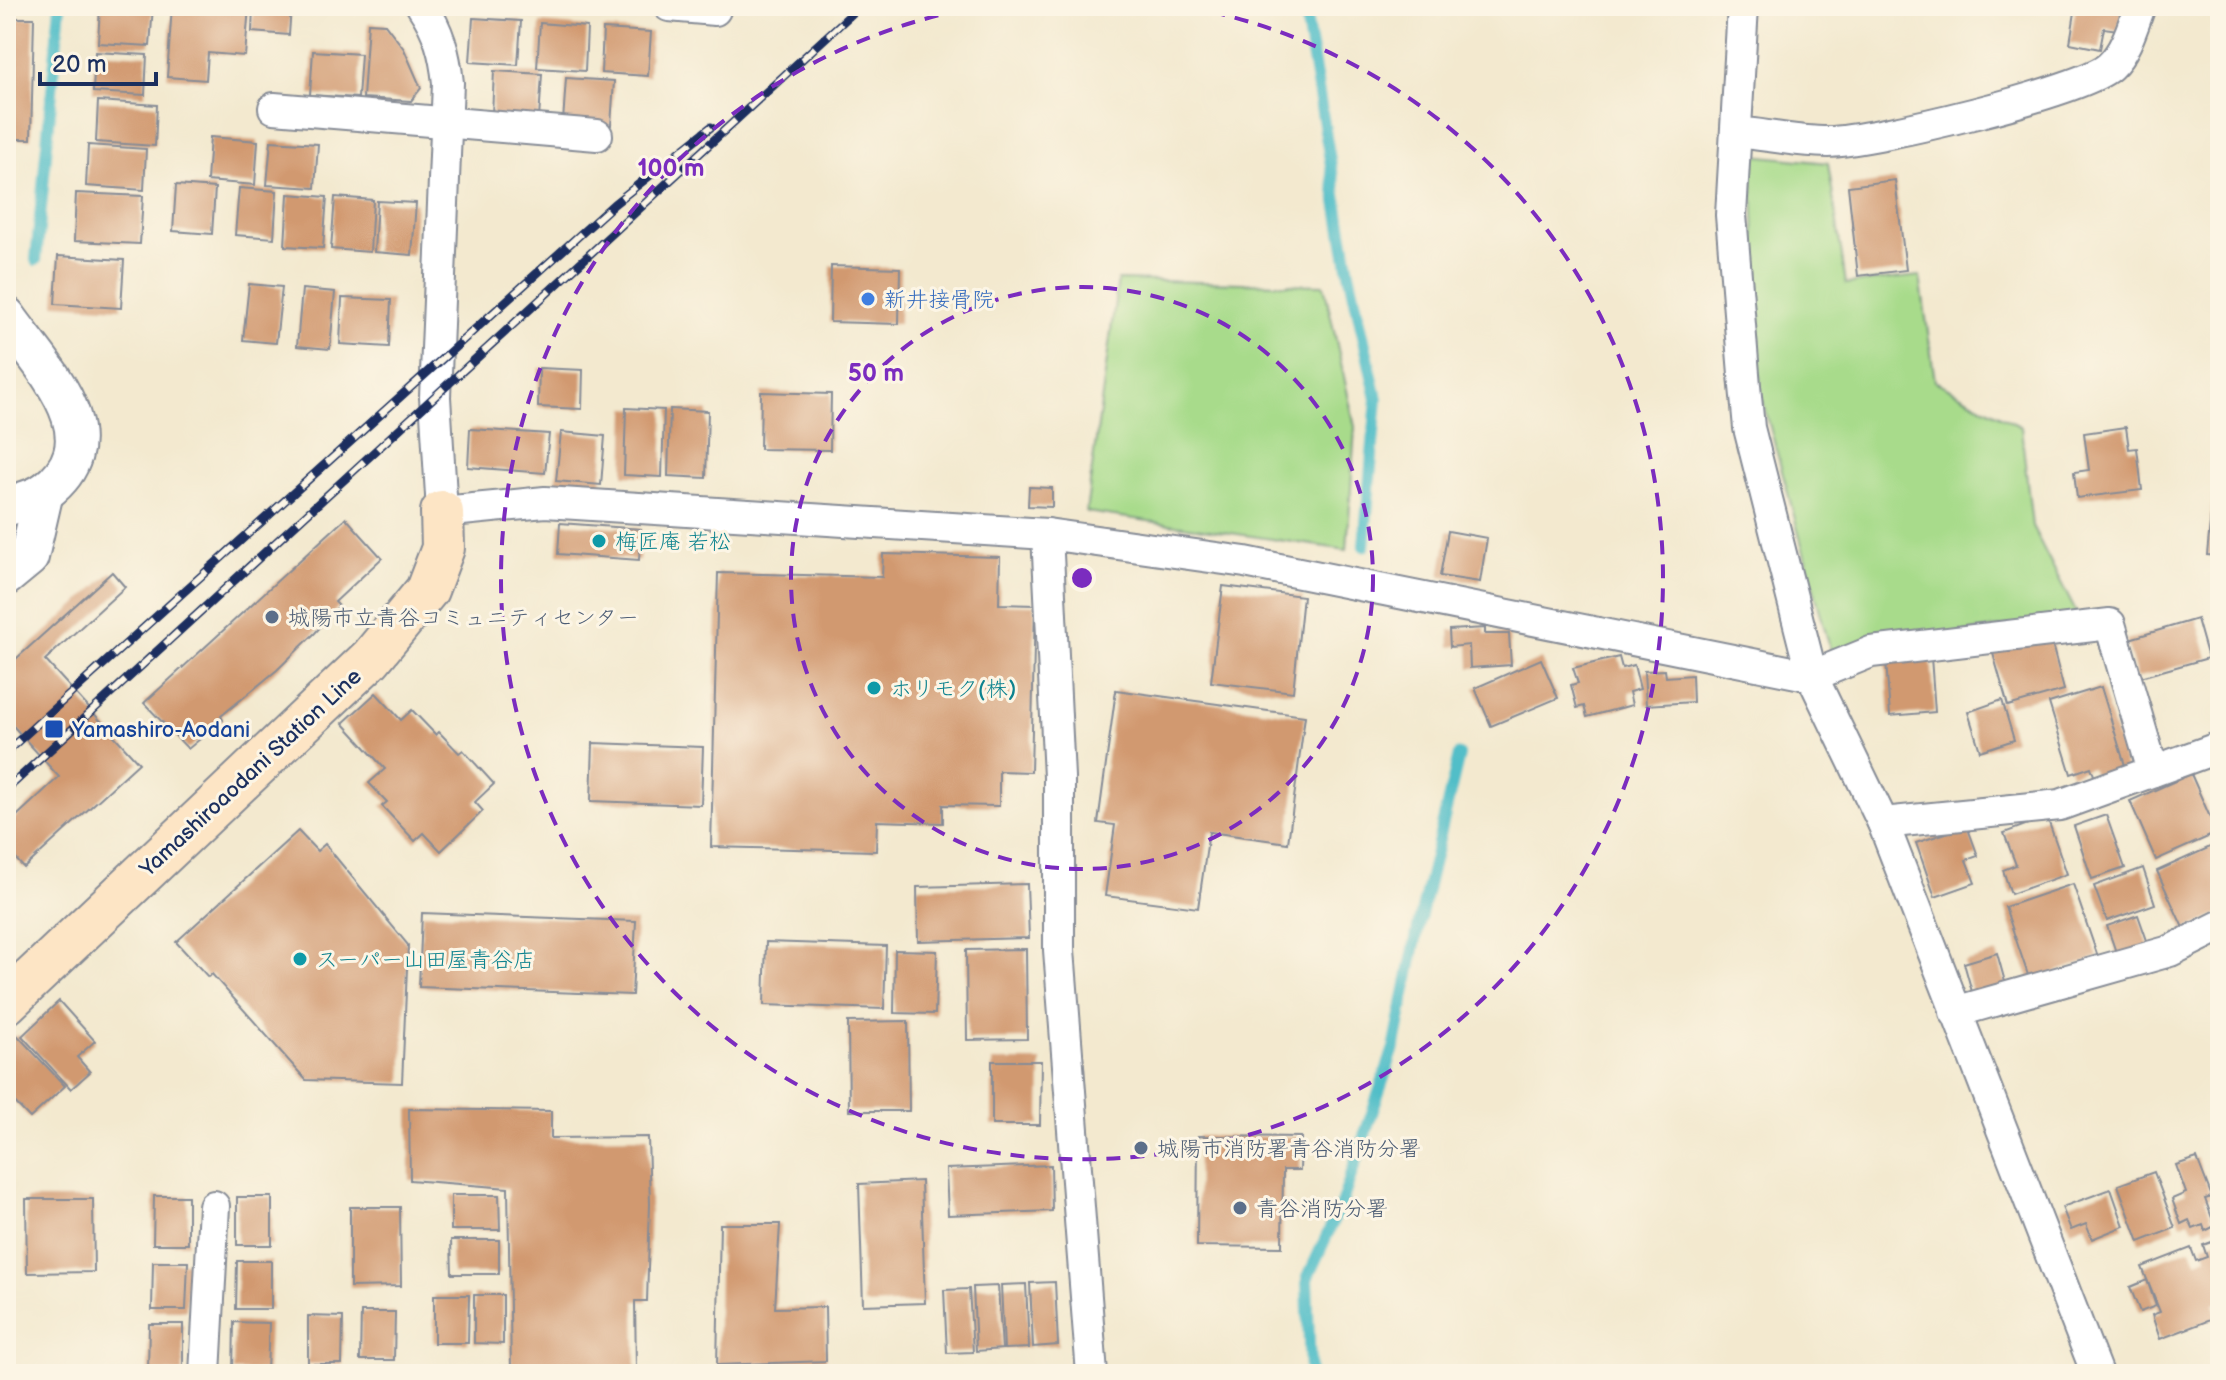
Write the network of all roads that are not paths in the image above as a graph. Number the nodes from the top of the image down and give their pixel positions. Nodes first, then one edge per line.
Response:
1 (422, 6) edge
2 (669, 6) edge
3 (1743, 6) edge
4 (2140, 6) edge
5 (715, 10) dead end
6 (274, 108) dead end
7 (446, 120) junction
8 (1737, 132) junction
9 (597, 135) dead end
10 (6, 316) edge
11 (44, 492) junction
12 (6, 507) edge
13 (442, 512) junction
14 (1047, 534) junction
15 (6, 576) edge
16 (1812, 676) junction
17 (2220, 747) edge
18 (2153, 771) junction
19 (1883, 823) junction
20 (2220, 926) edge
21 (6, 1003) edge
22 (1955, 1012) junction
23 (214, 1206) dead end
24 (205, 1374) edge
25 (1092, 1374) edge
26 (2097, 1374) edge

1 - 7 street
2 - 5 street
3 - 8 street
4 - 8 street
6 - 7 street
7 - 9 street
7 - 13 street
8 - 16 street
10 - 11 street
11 - 12 street
11 - 15 street
13 - 14 street
13 - 21 main road, Yamashiroaodani Station Line
14 - 16 street
14 - 25 street
16 - 18 street
16 - 19 street
17 - 18 street
18 - 19 street
19 - 22 street
20 - 22 street
22 - 26 street
23 - 24 street

